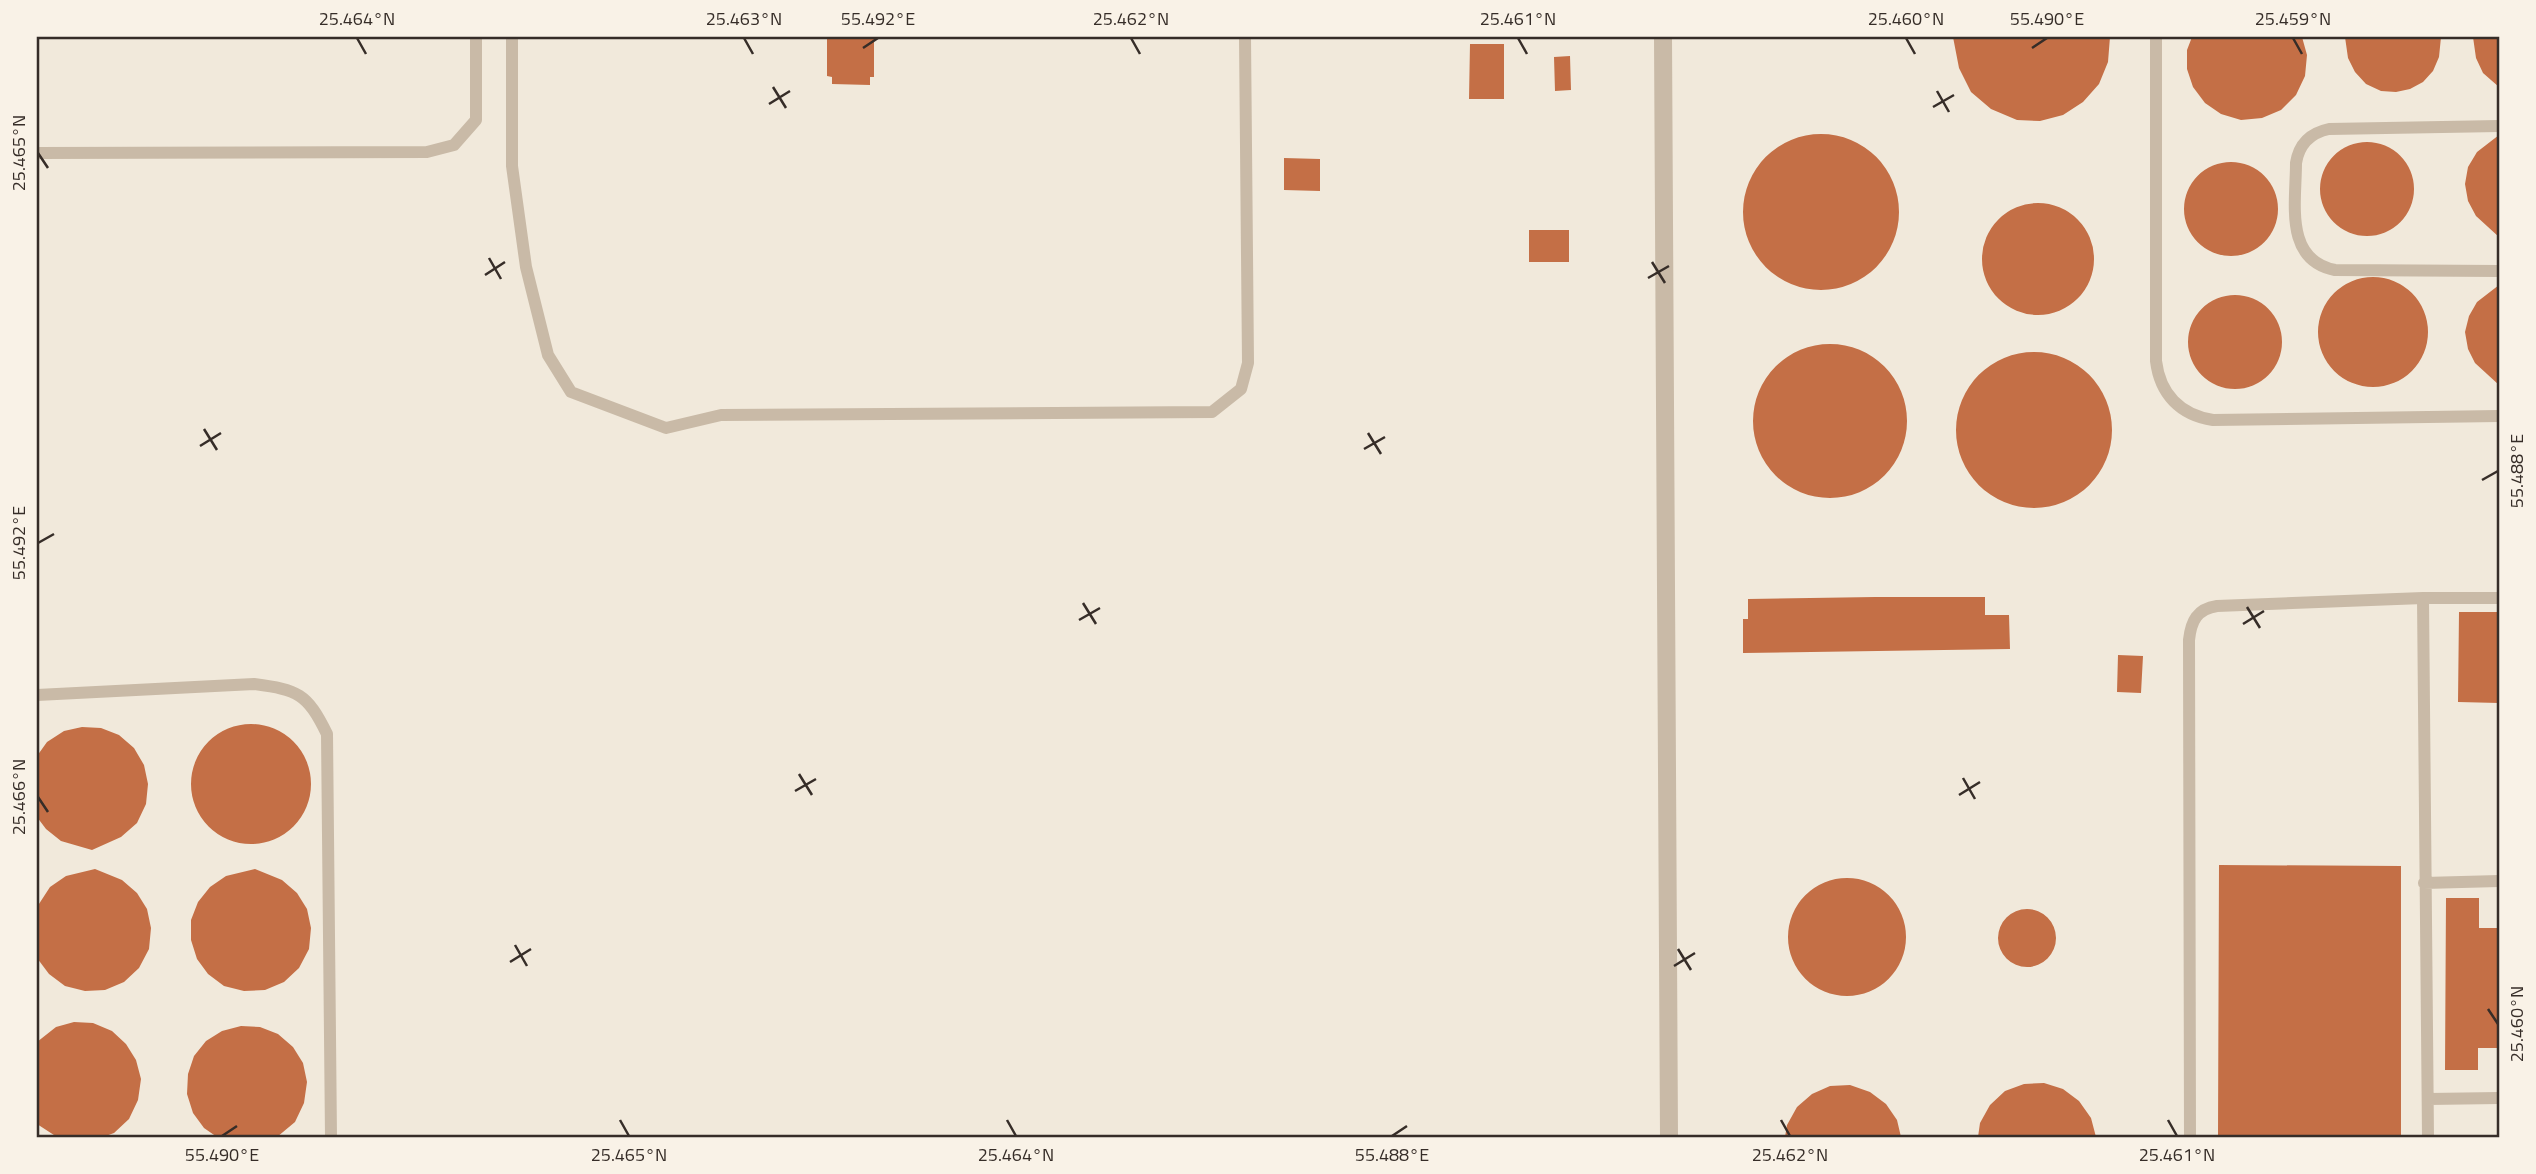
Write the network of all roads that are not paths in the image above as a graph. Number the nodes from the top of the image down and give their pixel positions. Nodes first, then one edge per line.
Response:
1 (476, 37) edge
2 (512, 37) edge
3 (1245, 37) edge
4 (1663, 37) edge
5 (2156, 37) edge
6 (2499, 126) edge
7 (37, 153) edge
8 (2499, 271) edge
9 (2499, 416) edge
10 (2423, 598) junction
11 (2499, 598) edge
12 (37, 695) edge
13 (2499, 881) edge
14 (2424, 883) junction
15 (2499, 1098) edge
16 (2428, 1099) junction
17 (331, 1137) edge
18 (1669, 1137) edge
19 (2190, 1137) edge
20 (2428, 1137) edge

1 - 7 lane
2 - 3 lane
4 - 18 street
5 - 9 lane
6 - 8 lane
10 - 11 lane
10 - 14 lane
10 - 19 lane
12 - 17 lane
13 - 14 lane
14 - 16 lane
15 - 16 lane
16 - 20 lane

